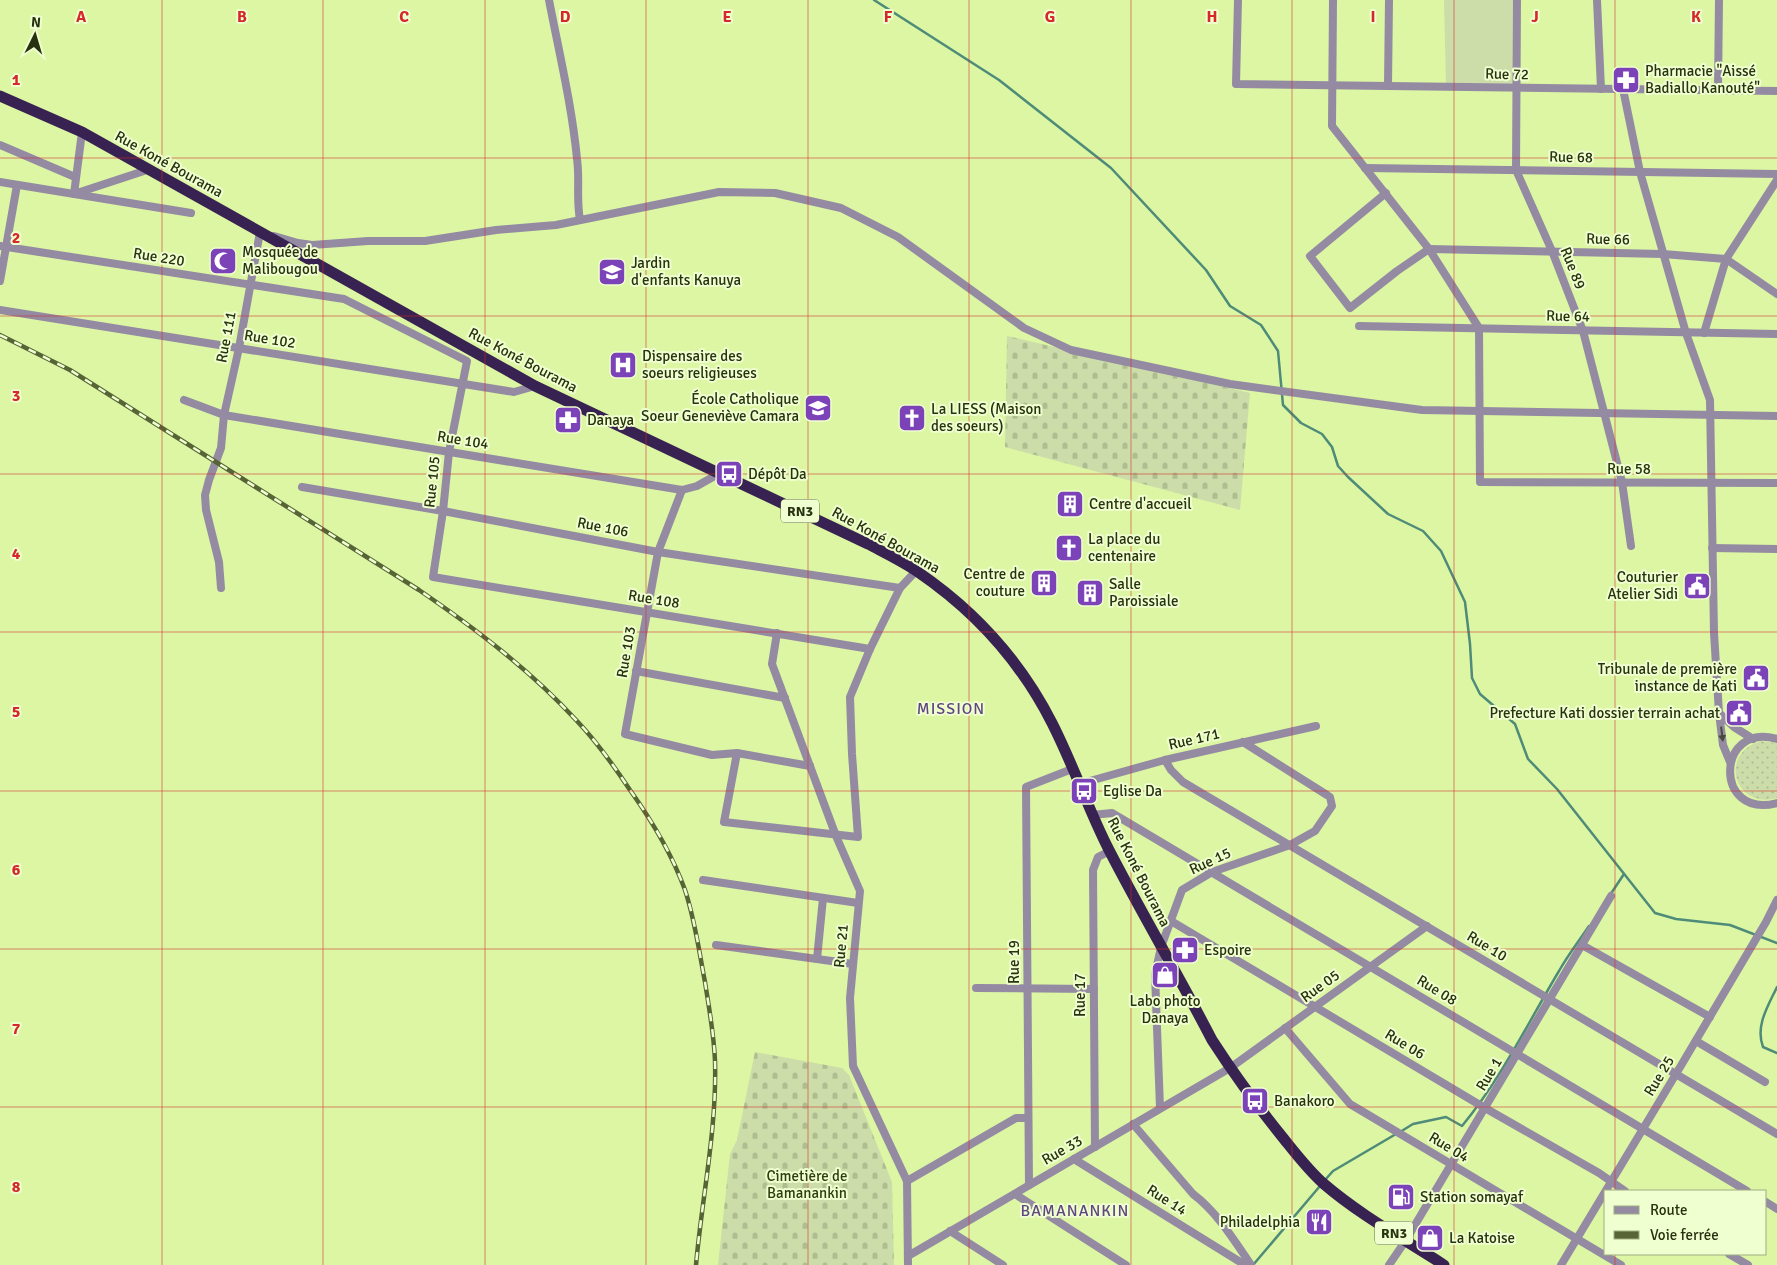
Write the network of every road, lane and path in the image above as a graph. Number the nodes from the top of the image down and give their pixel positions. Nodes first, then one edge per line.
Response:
1 (549, 0) edge
2 (1238, 0) edge
3 (1333, 0) edge
4 (1389, 0) edge
5 (1517, 0) edge
6 (1598, 0) edge
7 (1719, 0) edge
8 (1332, 86) junction
9 (1388, 86) junction
10 (1516, 88) junction
11 (1601, 89) junction
12 (1623, 89) junction
13 (1718, 90) junction
14 (1777, 91) edge
15 (0, 96) edge
16 (82, 132) junction
17 (0, 144) edge
18 (1366, 168) junction
19 (147, 170) junction
20 (1516, 170) junction
21 (1640, 172) junction
22 (1777, 174) edge
23 (75, 177) junction
24 (1777, 180) edge
25 (0, 182) edge
26 (17, 185) junction
27 (1386, 193) junction
28 (74, 194) junction
29 (191, 213) dead end
30 (580, 220) junction
31 (260, 232) junction
32 (3, 246) edge
33 (1429, 248) junction
34 (1552, 251) junction
35 (1663, 254) junction
36 (1726, 259) junction
37 (0, 281) edge
38 (250, 285) junction
39 (1777, 294) edge
40 (0, 310) edge
41 (1359, 326) dead end
42 (1479, 328) junction
43 (1583, 330) junction
44 (1686, 332) junction
45 (1704, 333) junction
46 (1777, 334) edge
47 (239, 348) junction
48 (467, 361) joint
49 (464, 384) junction
50 (535, 386) junction
51 (184, 400) dead end
52 (1480, 411) junction
53 (1604, 413) junction
54 (224, 415) junction
55 (1710, 415) junction
56 (1777, 416) edge
57 (449, 452) junction
58 (720, 473) junction
59 (1622, 482) junction
60 (1711, 483) junction
61 (1777, 483) edge
62 (302, 487) dead end
63 (682, 490) junction
64 (443, 511) junction
65 (1631, 546) dead end
66 (1712, 548) junction
67 (1777, 549) edge
68 (658, 552) junction
69 (916, 570) junction
70 (432, 577) joint
71 (221, 588) dead end
72 (900, 588) junction
73 (647, 612) junction
74 (777, 633) junction
75 (870, 649) junction
76 (636, 672) junction
77 (785, 698) junction
78 (1719, 713) junction
79 (1316, 726) dead end
80 (1753, 738) junction
81 (1777, 739) edge
82 (1243, 742) junction
83 (737, 753) junction
84 (1165, 760) junction
85 (1730, 762) junction
86 (810, 766) junction
87 (1072, 769) junction
88 (1079, 784) junction
89 (1777, 803) edge
90 (1092, 815) junction
91 (836, 836) junction
92 (1290, 845) junction
93 (1110, 851) junction
94 (1212, 872) junction
95 (703, 880) dead end
96 (1611, 896) dead end
97 (823, 898) junction
98 (1777, 900) edge
99 (858, 903) junction
100 (1171, 921) junction
101 (1427, 926) junction
102 (716, 945) dead end
103 (1582, 945) junction
104 (1161, 948) junction
105 (817, 959) junction
106 (853, 964) junction
107 (1370, 966) junction
108 (976, 988) dead end
109 (1028, 988) junction
110 (1094, 989) junction
111 (1550, 999) junction
112 (1315, 1006) junction
113 (1710, 1017) junction
114 (1285, 1028) junction
115 (1696, 1041) junction
116 (1517, 1054) junction
117 (1230, 1068) junction
118 (1676, 1074) junction
119 (1765, 1082) dead end
120 (1160, 1108) junction
121 (1485, 1108) junction
122 (1028, 1118) junction
123 (1133, 1124) junction
124 (1643, 1129) junction
125 (1777, 1134) edge
126 (1095, 1147) junction
127 (1074, 1159) junction
128 (1451, 1164) junction
129 (907, 1181) junction
130 (1610, 1182) junction
131 (1029, 1185) junction
132 (1605, 1190) edge
133 (1623, 1190) edge
134 (1745, 1190) edge
135 (1604, 1192) edge
136 (1015, 1194) junction
137 (950, 1231) junction
138 (1577, 1239) junction
139 (1406, 1240) junction
140 (1604, 1255) edge
141 (1604, 1255) edge
142 (1731, 1255) edge
143 (908, 1261) edge
144 (1004, 1265) edge
145 (1126, 1265) edge
146 (1245, 1265) edge
147 (1251, 1265) edge
148 (1389, 1265) edge
149 (1444, 1265) edge
150 (1561, 1265) edge
151 (1621, 1265) edge
152 (1748, 1265) edge

1 - 30 street
2 - 8 street, Rue 72
3 - 8 street
4 - 9 street
5 - 10 street, Rue 89
6 - 11 street
7 - 13 street
8 - 9 street, Rue 72
8 - 18 street
9 - 10 street, Rue 72
10 - 11 street, Rue 72
10 - 20 street, Rue 89
11 - 12 street, Rue 72
12 - 13 street, Rue 72
12 - 21 street
13 - 14 street, Rue 72
15 - 16 highway, Rue Koné Bourama / RN3
16 - 19 highway, Rue Koné Bourama / RN3
16 - 23 street
17 - 23 street
18 - 20 street, Rue 68
18 - 27 street
19 - 28 street
19 - 31 highway, Rue Koné Bourama / RN3
20 - 21 street, Rue 68
20 - 34 street, Rue 89
21 - 22 street, Rue 68
21 - 35 street
23 - 28 street
24 - 36 street
25 - 26 street
26 - 28 street
26 - 32 street
27 - 33 street
27 - 33 street
28 - 29 street
30 - 31 street
30 - 52 street
31 - 38 street, Rue 111
31 - 50 highway, Rue Koné Bourama / RN3
32 - 37 street
32 - 38 street, Rue 220
33 - 34 street, Rue 66
33 - 42 street
34 - 35 street, Rue 66
34 - 43 street, Rue 89
35 - 36 street, Rue 66
35 - 44 street
36 - 39 street
36 - 45 street
38 - 47 street, Rue 111
38 - 48 street, Rue 220
40 - 47 street, Rue 102
41 - 42 street, Rue 64
42 - 43 street, Rue 64
42 - 52 street
43 - 44 street, Rue 64
43 - 53 street, Rue 89
44 - 45 street, Rue 64
44 - 55 street
45 - 46 street, Rue 64
47 - 49 street, Rue 102
47 - 54 street, Rue 111
48 - 49 street, Rue 105
49 - 50 street, Rue 102
49 - 57 street, Rue 105
50 - 58 highway, Rue Koné Bourama / RN3
51 - 54 street, Rue 104
52 - 53 street
52 - 59 street, Rue 58
53 - 55 street
53 - 59 street, Rue 89
54 - 57 street, Rue 104
54 - 71 street, Rue 111
55 - 56 street
55 - 60 street
57 - 63 street, Rue 104
57 - 64 street, Rue 105
58 - 63 street, Rue 104
58 - 69 highway, Rue Koné Bourama / RN3
59 - 60 street, Rue 58
59 - 65 street, Rue 89
60 - 61 street, Rue 58
60 - 66 street
62 - 64 street, Rue 106
63 - 68 street, Rue 103
64 - 68 street, Rue 106
64 - 70 street, Rue 105
66 - 67 street
66 - 78 street
68 - 72 street, Rue 106
68 - 73 street, Rue 103
69 - 72 street
69 - 87 highway, Rue Koné Bourama / RN3
70 - 73 street, Rue 108
72 - 75 street
73 - 74 street, Rue 108
73 - 76 street, Rue 103
74 - 75 street, Rue 108
74 - 77 street, Rue 21
75 - 91 street
76 - 77 street
76 - 83 street, Rue 103
77 - 86 street, Rue 21
78 - 80 street
78 -> 85 street
79 - 82 street, Rue 171
80 - 81 street
80 - 85 street
82 - 84 street, Rue 171
82 - 92 street, Rue 15
83 - 86 street
83 - 91 street
84 - 88 street, Rue 171
84 - 92 street, Rue 10
85 - 89 street
86 - 91 street, Rue 21
87 - 88 highway, Rue Koné Bourama / RN3
87 - 109 street, Rue 19
88 - 90 highway, Rue Koné Bourama / RN3
90 - 93 highway, Rue Koné Bourama / RN3
90 - 94 street, Rue 08
91 - 99 street, Rue 21
92 - 94 street, Rue 15
92 - 101 street, Rue 10
93 - 104 highway, Rue Koné Bourama / RN3
93 - 110 street, Rue 17
94 - 100 street, Rue 15
94 - 107 street, Rue 08
95 - 97 street
96 - 103 street, Rue 1
97 - 99 street
97 - 105 street
98 - 113 street, Rue 25
99 - 106 street, Rue 21
100 - 104 street, Rue 15
100 - 112 street, Rue 06
101 - 107 street, Rue 05
101 - 111 street, Rue 10
102 - 105 street
103 - 111 street, Rue 1
103 - 113 street
104 - 117 highway, Rue Koné Bourama / RN3
104 - 120 street, Rue 15
105 - 106 street
106 - 129 street, Rue 21
107 - 112 street, Rue 05
107 - 116 street, Rue 08
108 - 109 street
109 - 110 street
109 - 122 street, Rue 19
110 - 126 street, Rue 17
111 - 116 street, Rue 1
111 - 118 street, Rue 10
112 - 114 street, Rue 05
112 - 121 street, Rue 06
113 - 115 street, Rue 25
114 - 117 street, Rue 05
114 - 128 street, Rue 04
115 - 118 street, Rue 25
115 - 119 street
116 - 121 street, Rue 1
116 - 124 street, Rue 08
117 - 120 street, Rue 33
117 - 139 highway, Rue Koné Bourama / RN3
118 - 124 street, Rue 25
118 - 125 street, Rue 10
120 - 123 street, Rue 33
121 - 128 street, Rue 1
121 - 130 street, Rue 06
122 - 129 street
122 - 131 street, Rue 19
123 - 126 street, Rue 33
123 - 147 street
124 - 130 street, Rue 25
124 - 134 street, Rue 08
126 - 127 street, Rue 33
127 - 131 street, Rue 33
127 - 146 street, Rue 14
128 - 138 street, Rue 04
128 - 139 street, Rue 1
129 - 143 street, Rue 21
130 - 132 street, Rue 25
130 - 133 street, Rue 06
131 - 136 street, Rue 33
135 - 138 street, Rue 25
136 - 137 street, Rue 33
136 - 145 street
137 - 143 street, Rue 33
137 - 144 street
138 - 140 street, Rue 04
138 - 150 street, Rue 25
139 - 148 street, Rue 1
139 - 149 highway, Rue Koné Bourama / RN3
141 - 151 street, Rue 04
142 - 152 street

